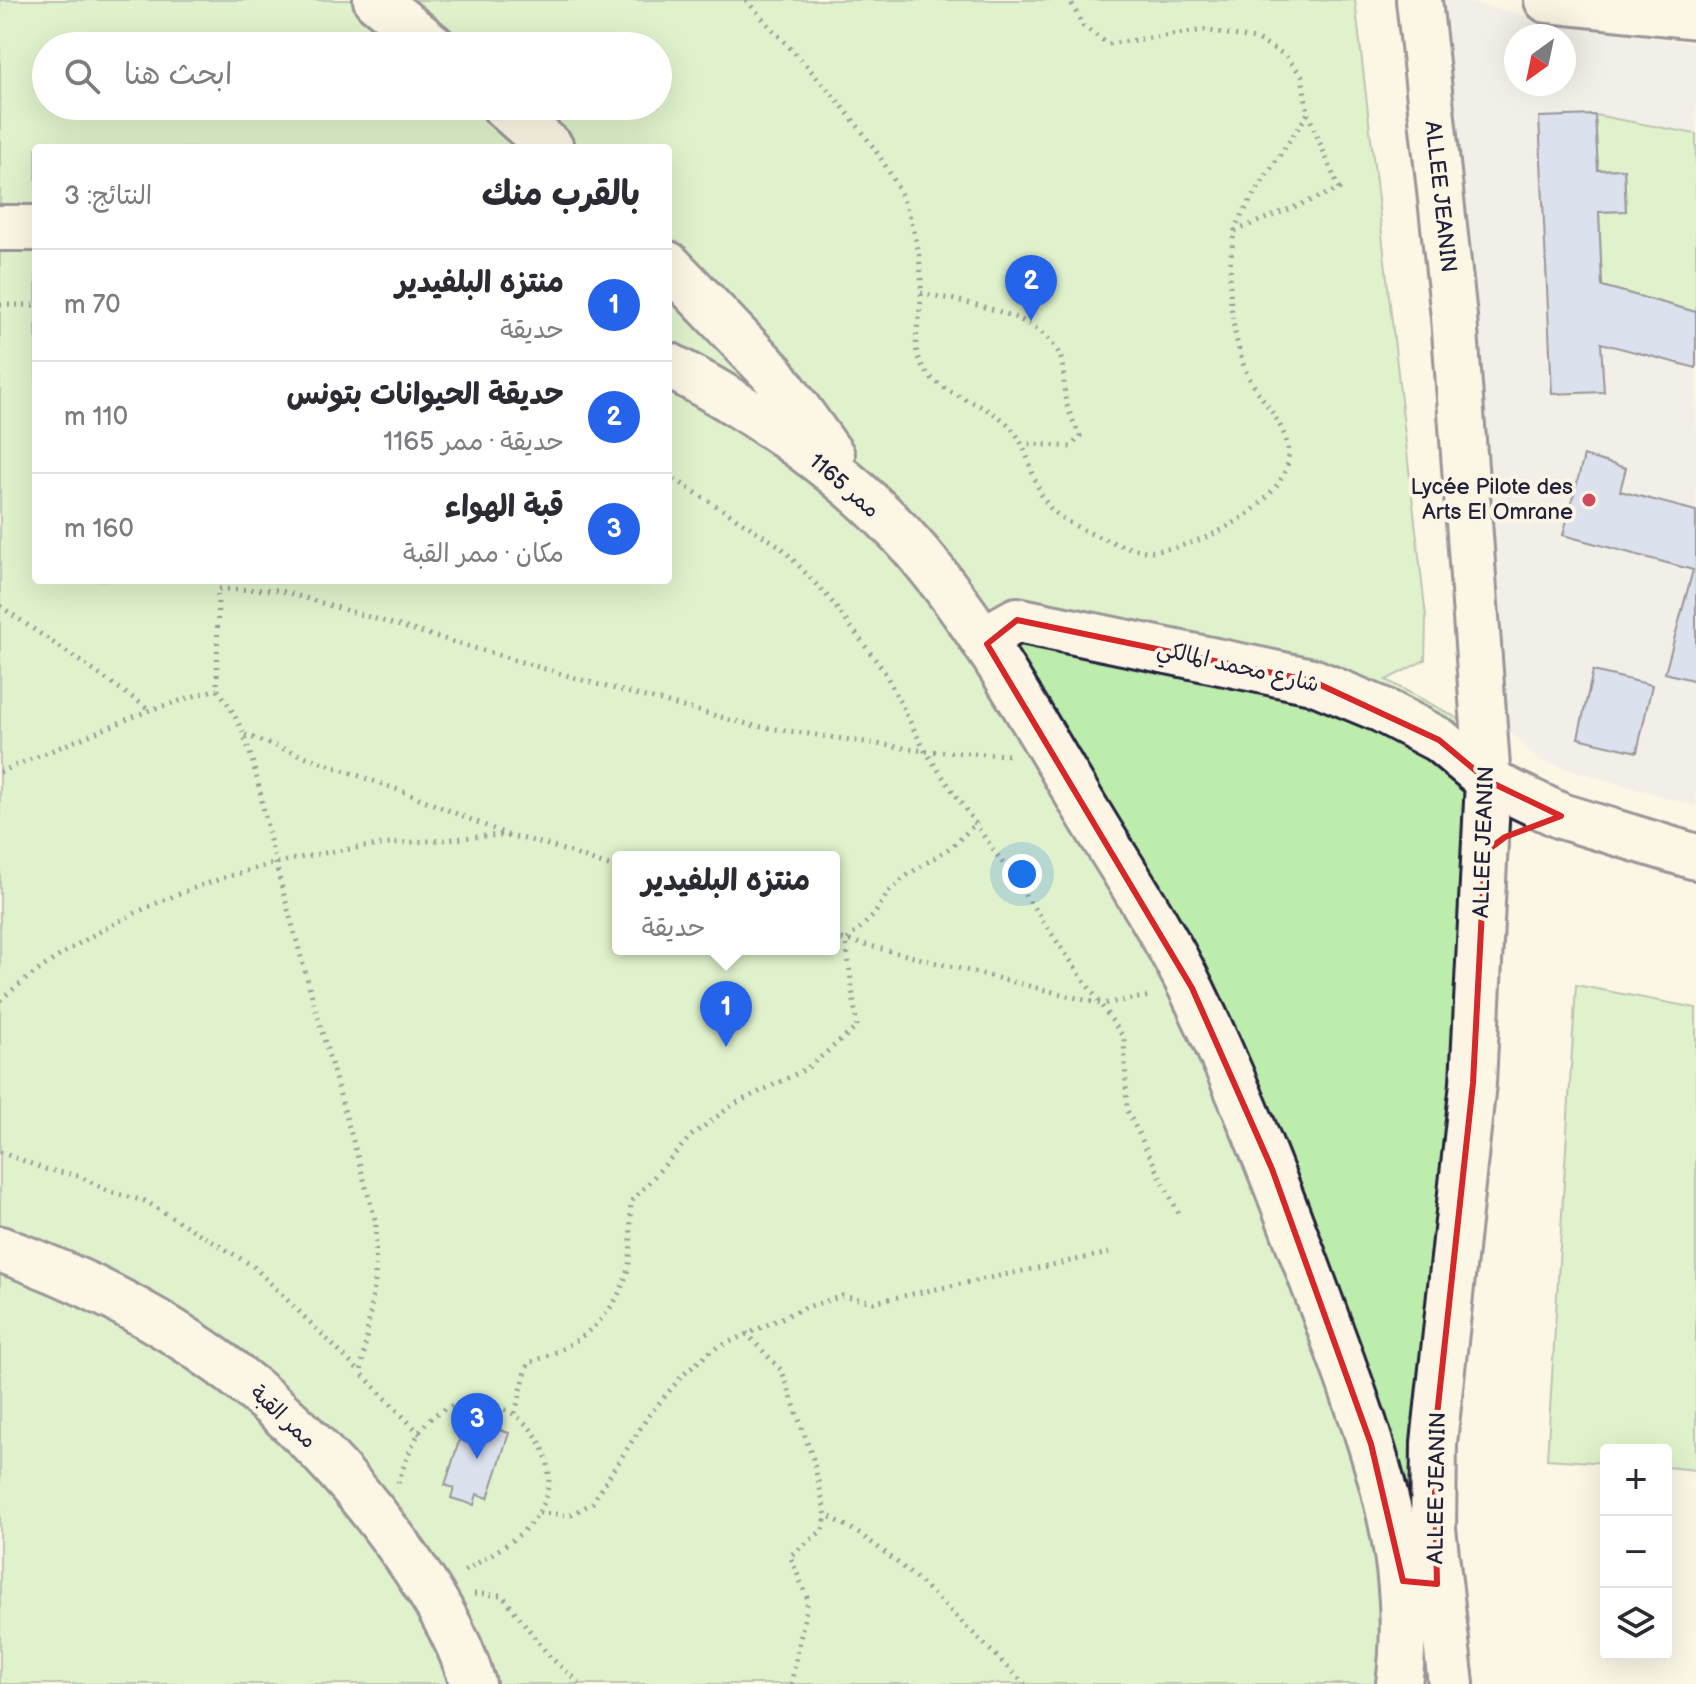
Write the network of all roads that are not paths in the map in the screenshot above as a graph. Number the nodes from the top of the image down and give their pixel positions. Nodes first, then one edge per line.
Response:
1 (376, 0) edge
2 (1419, 0) edge
3 (1547, 0) edge
4 (1696, 16) edge
5 (416, 32) edge
6 (520, 120) edge
7 (547, 144) edge
8 (0, 228) edge
9 (32, 228) edge
10 (672, 268) edge
11 (672, 367) edge
12 (869, 506) junction
13 (987, 644) junction
14 (1488, 781) junction
15 (1561, 816) junction
16 (1485, 852) junction
17 (1696, 857) edge
18 (0, 1249) edge
19 (1420, 1583) junction
20 (473, 1684) edge
21 (1399, 1684) edge
22 (1451, 1684) edge

1 - 5 street
2 - 14 street, ALLEE JEANIN
3 - 4 street
6 - 7 street
8 - 9 street
10 - 12 street
11 - 12 street, ممر 1165
12 - 13 street, ممر 1165
13 - 14 street, شارع محمد المالكي
13 - 19 street, ممر 1165
14 - 15 street, شارع محمد المالكي
14 - 16 street, ALLEE JEANIN
15 - 16 street
15 - 17 street, شارع محمد المالكي
16 - 19 street, ALLEE JEANIN
18 - 20 street, ممر القبة
19 - 21 street
19 - 22 street, ALLEE JEANIN

